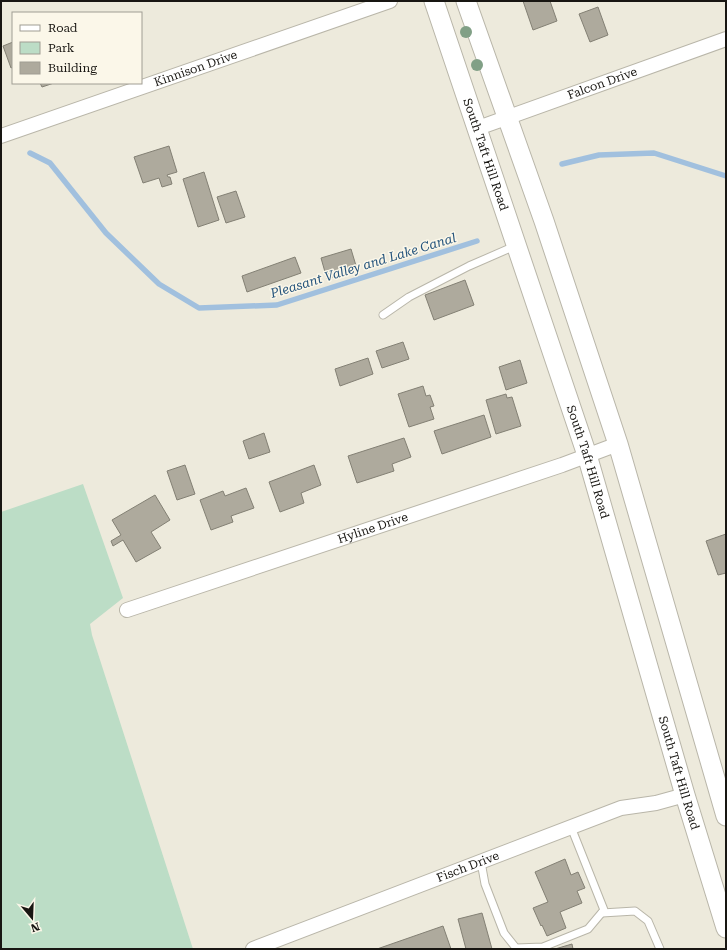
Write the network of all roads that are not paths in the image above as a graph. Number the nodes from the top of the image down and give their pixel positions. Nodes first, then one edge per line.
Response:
1 (390, 1) edge
2 (434, 1) edge
3 (466, 1) edge
4 (726, 39) edge
5 (507, 118) junction
6 (478, 128) junction
7 (1, 136) edge
8 (517, 245) junction
9 (383, 315) dead end
10 (618, 444) junction
11 (587, 455) junction
12 (127, 610) dead end
13 (685, 795) junction
14 (726, 816) edge
15 (571, 827) junction
16 (481, 862) junction
17 (602, 913) junction
18 (726, 928) edge
19 (253, 949) edge
20 (660, 949) edge

1 - 7 street, Kinnison Drive
2 - 6 main road, South Taft Hill Road
3 - 5 main road
4 - 5 street, Falcon Drive
5 - 6 street, Falcon Drive
5 - 10 main road
6 - 8 main road, South Taft Hill Road
8 - 9 lane
8 - 11 main road, South Taft Hill Road
10 - 11 street, Hyline Drive
10 - 14 main road
11 - 12 street, Hyline Drive
11 - 13 main road, South Taft Hill Road
13 - 15 street, Fisch Drive
13 - 18 main road, South Taft Hill Road
15 - 16 street, Fisch Drive
15 - 17 lane
16 - 17 lane
16 - 19 street, Fisch Drive
17 - 20 lane

